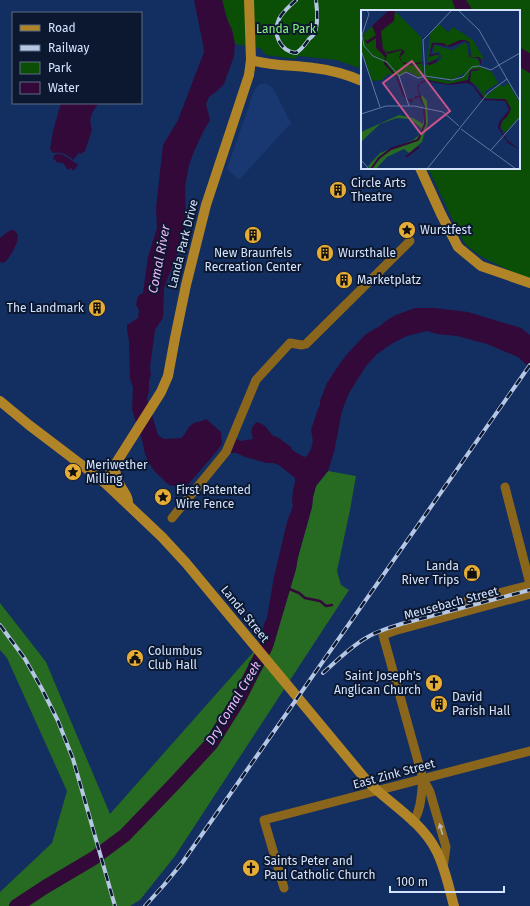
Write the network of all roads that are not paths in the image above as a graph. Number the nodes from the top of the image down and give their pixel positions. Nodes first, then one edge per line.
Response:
1 (249, 0) edge
2 (252, 60) junction
3 (361, 81) edge
4 (420, 169) edge
5 (410, 241) dead end
6 (530, 283) edge
7 (0, 401) edge
8 (115, 465) junction
9 (104, 482) junction
10 (505, 487) dead end
11 (128, 506) junction
12 (172, 518) dead end
13 (530, 585) edge
14 (530, 594) edge
15 (460, 603) dead end
16 (530, 751) edge
17 (422, 779) junction
18 (378, 791) junction
19 (413, 822) junction
20 (443, 868) junction
21 (284, 888) dead end
22 (454, 906) edge

1 - 2 street, Landa Park Drive
2 - 3 street
2 - 8 street, Landa Park Drive
4 - 6 street
5 - 12 street
7 - 9 street, Landa Street
8 - 9 street, Landa Park Drive
8 - 11 street
9 - 11 street, Landa Street
10 - 13 street
11 - 18 street, Landa Street
13 - 15 street, Meusebach Street
14 - 17 street, Meusebach Street
16 - 17 street, East Zink Street
17 - 18 street, East Zink Street
17 - 19 street
20 -> 17 street
18 - 19 street, Landa Street
18 - 21 street, East Zink Street
19 - 20 street, Landa Street
20 - 22 street, Landa Street

